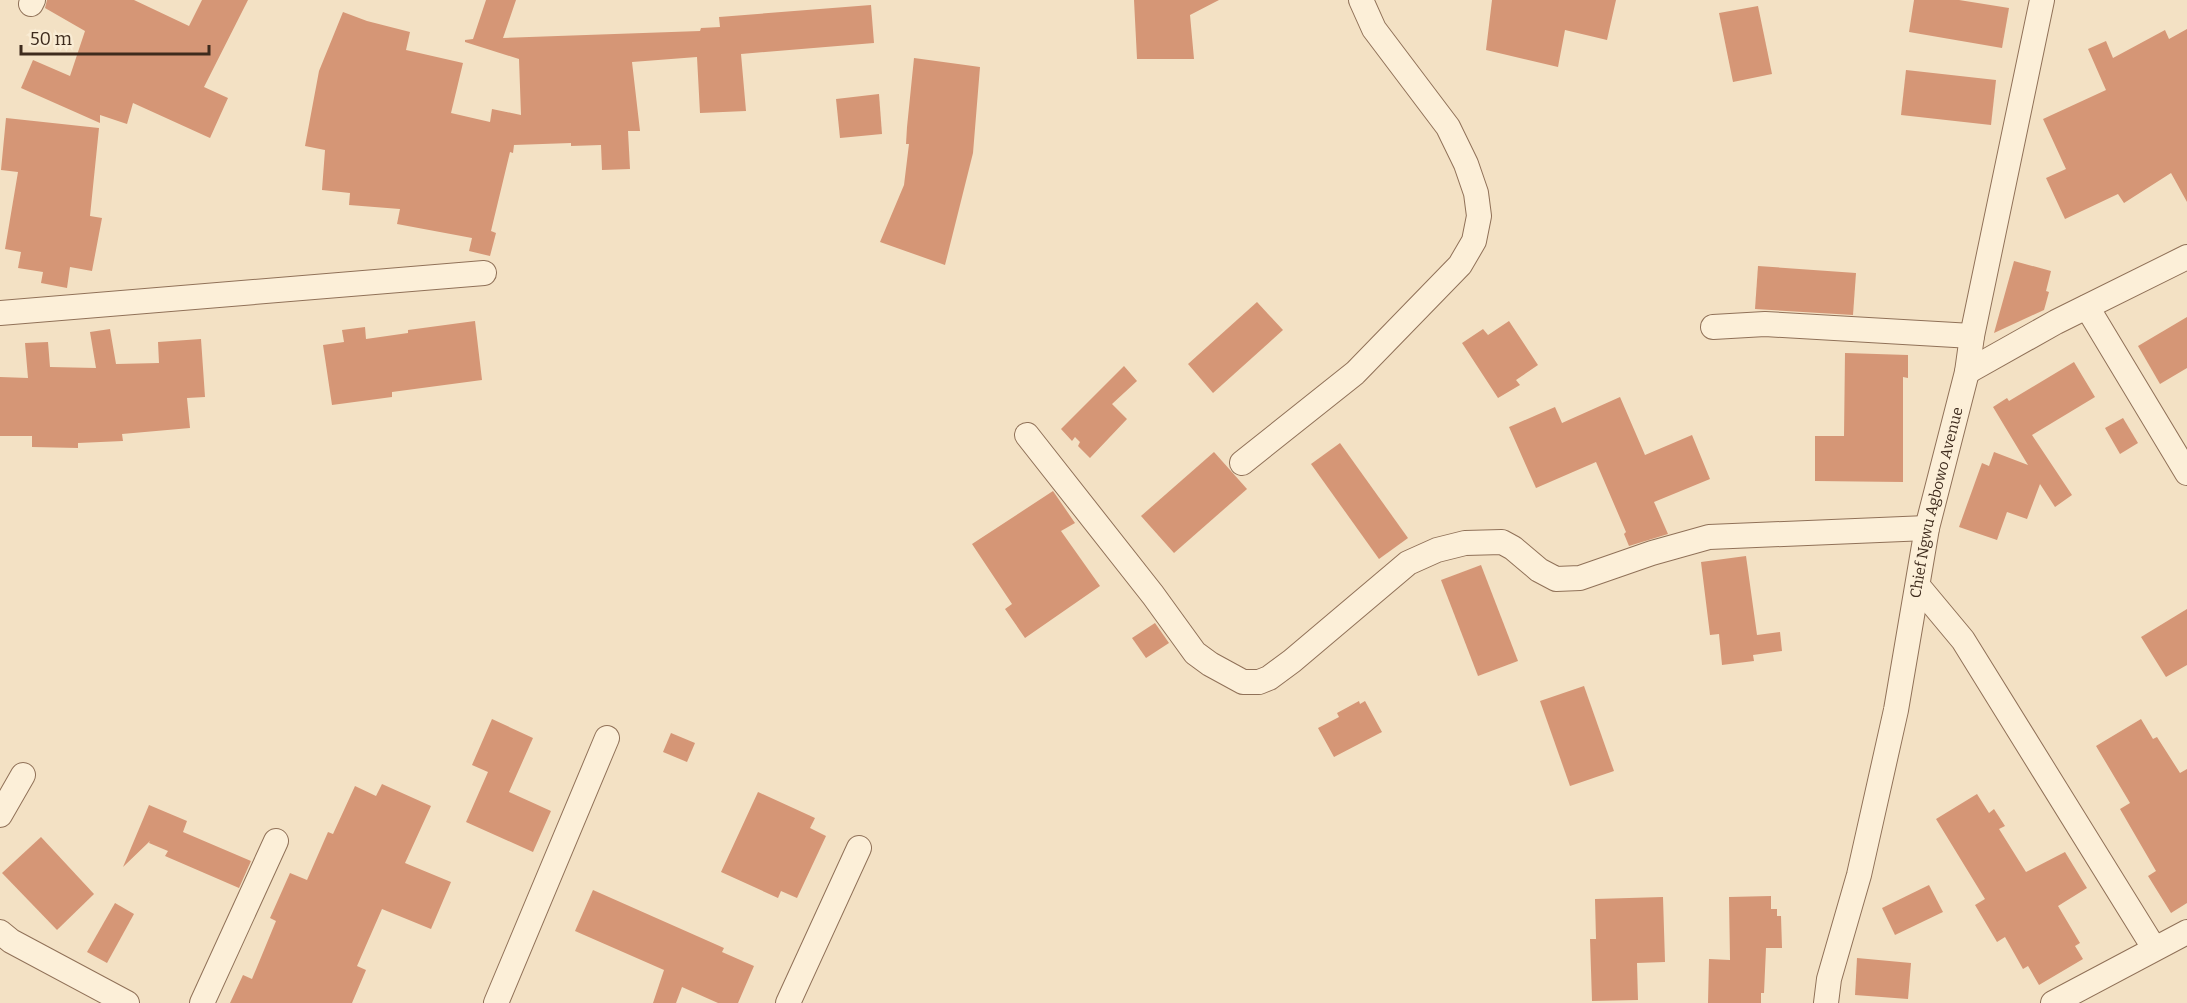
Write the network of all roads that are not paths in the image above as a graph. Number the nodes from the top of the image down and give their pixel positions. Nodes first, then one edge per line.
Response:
1 (1361, 0) edge
2 (2042, 0) edge
3 (2187, 257) edge
4 (484, 273) dead end
5 (2087, 307) junction
6 (0, 313) edge
7 (1713, 327) dead end
8 (1971, 336) junction
9 (1967, 372) junction
10 (1027, 435) dead end
11 (1242, 464) dead end
12 (2187, 473) edge
13 (1927, 528) junction
14 (1918, 586) junction
15 (607, 738) dead end
16 (23, 775) dead end
17 (0, 815) edge
18 (276, 841) dead end
19 (859, 848) dead end
20 (0, 932) edge
21 (2187, 932) edge
22 (2154, 948) junction
23 (127, 1003) edge
24 (202, 1003) edge
25 (496, 1003) edge
26 (788, 1003) edge
27 (1826, 1003) edge
28 (2053, 1003) edge

1 - 11 street
2 - 8 street, Chief Ngwu Agbowo Avenue
3 - 5 street
4 - 6 street
5 - 9 street
5 - 12 street
7 - 8 street
8 - 9 street, Chief Ngwu Agbowo Avenue
9 - 13 street, Chief Ngwu Agbowo Avenue
10 - 13 street
13 - 14 street, Chief Ngwu Agbowo Avenue
14 - 22 street
14 - 27 street, Chief Ngwu Agbowo Avenue
15 - 25 street
16 - 17 street
18 - 24 street
19 - 26 street
20 - 23 street
21 - 22 street
22 - 28 street

